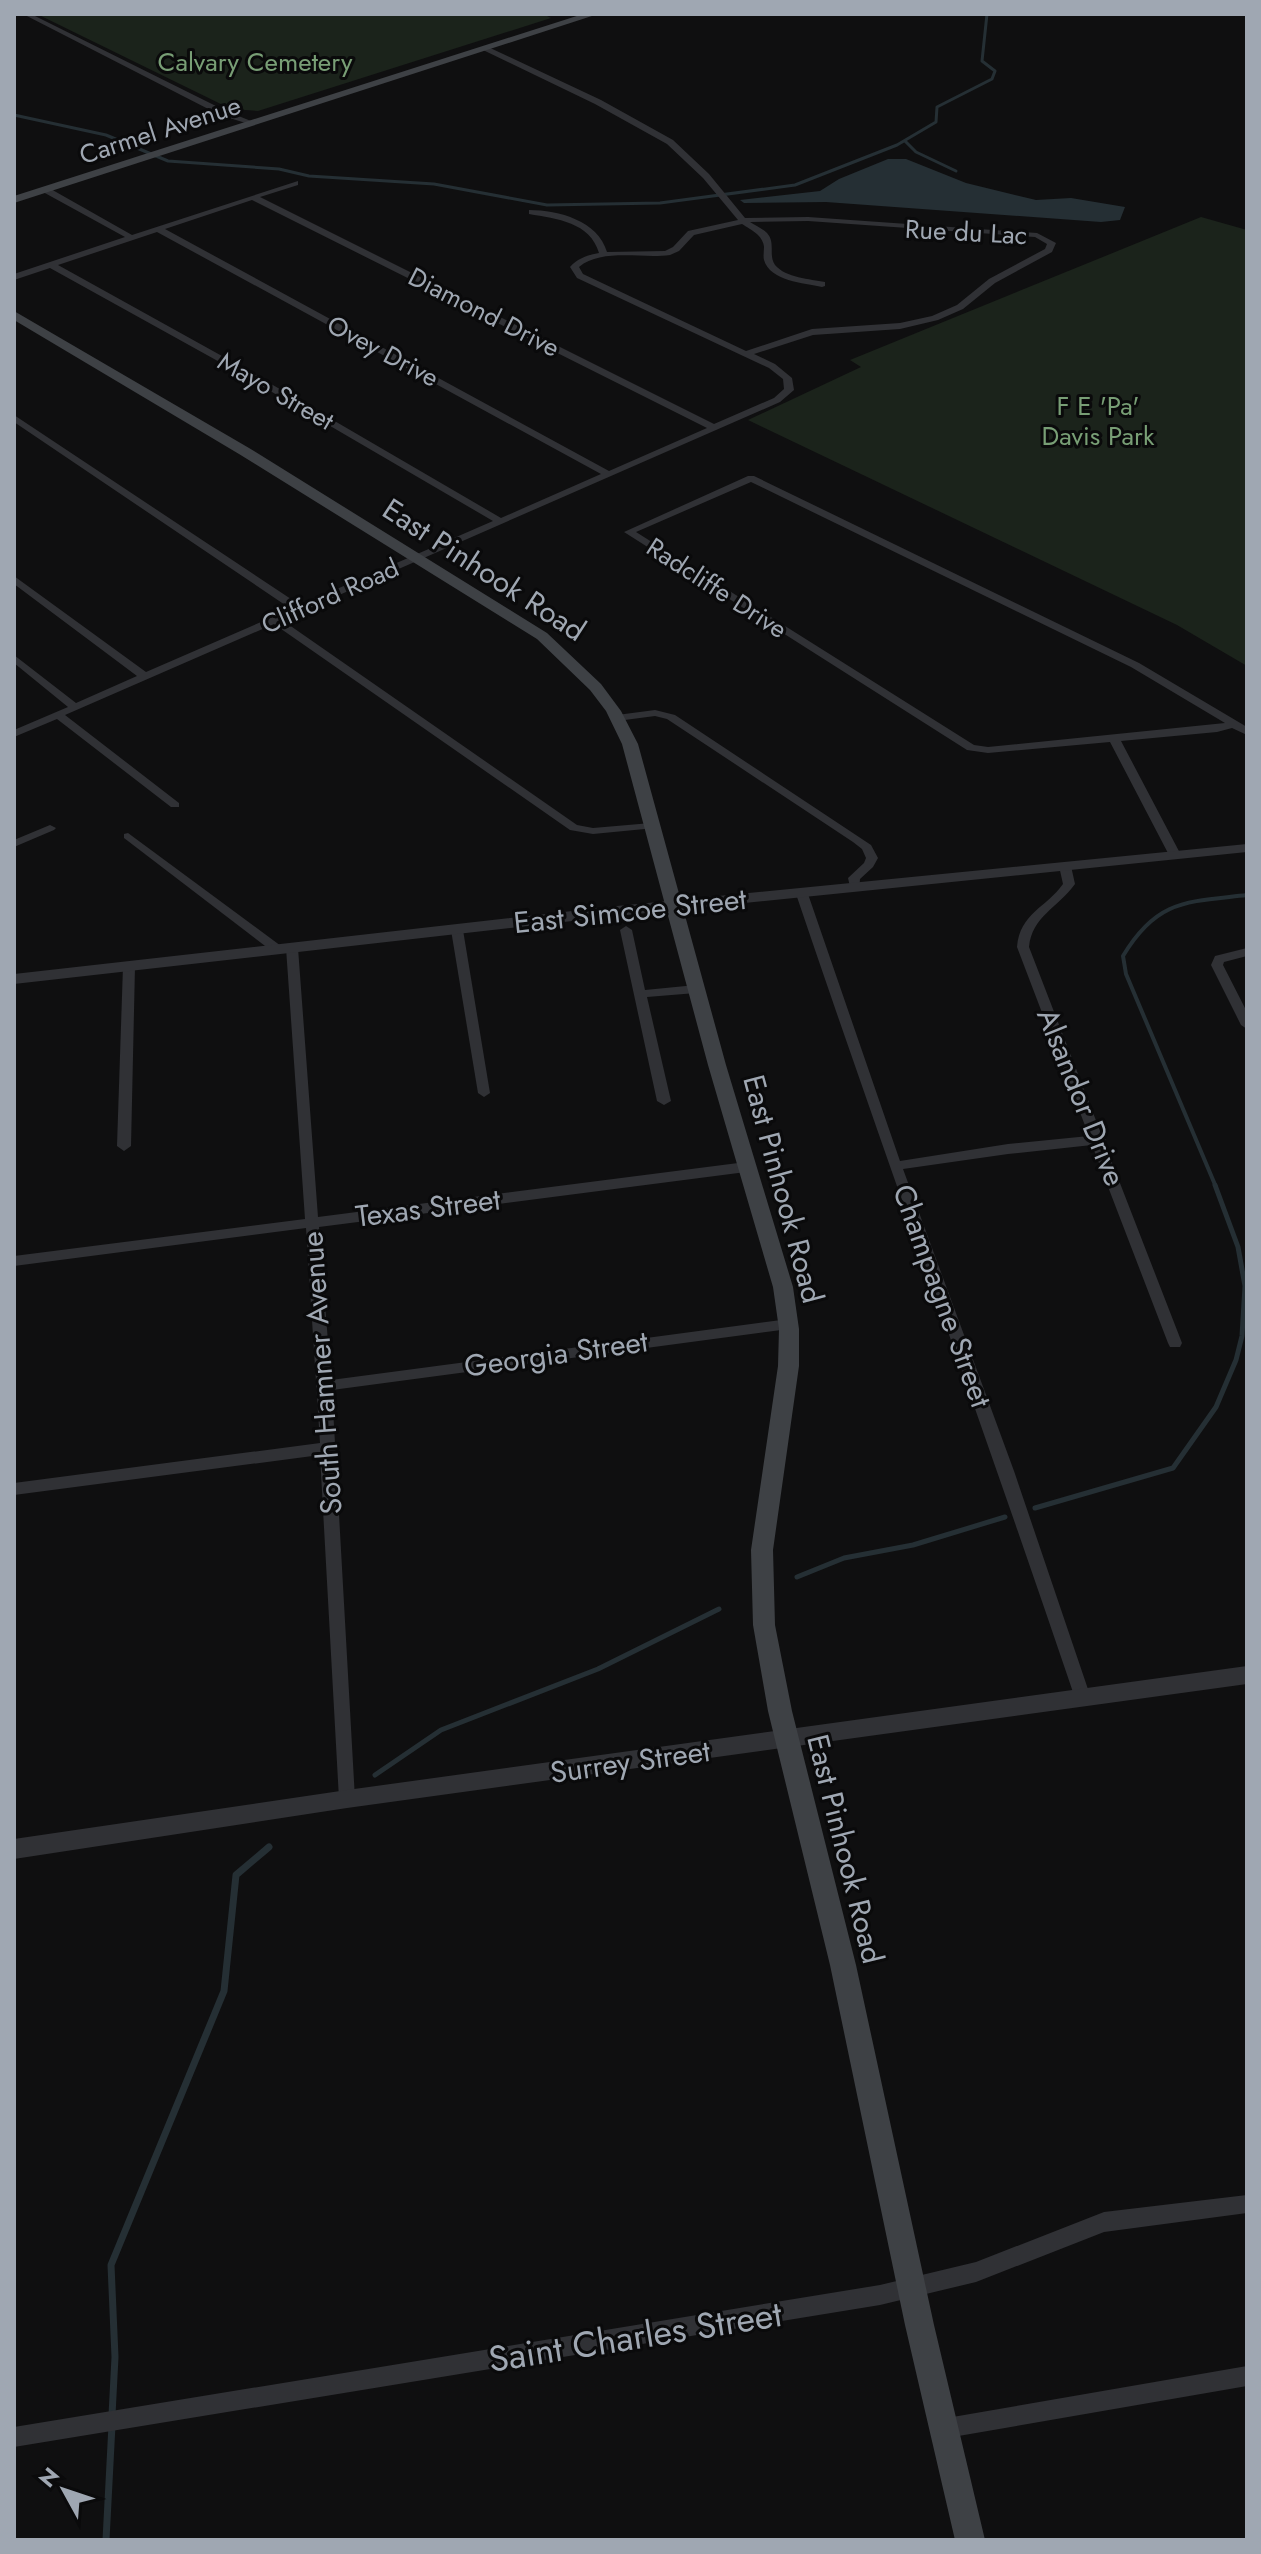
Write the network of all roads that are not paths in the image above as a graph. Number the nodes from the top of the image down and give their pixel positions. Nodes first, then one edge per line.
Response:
1 (26, 14) edge
2 (593, 14) edge
3 (486, 48) junction
4 (252, 123) junction
5 (295, 183) dead end
6 (46, 190) junction
7 (253, 197) junction
8 (14, 200) edge
9 (532, 212) dead end
10 (742, 220) junction
11 (158, 229) junction
12 (132, 238) junction
13 (604, 255) junction
14 (51, 265) junction
15 (14, 277) edge
16 (822, 284) dead end
17 (14, 315) edge
18 (748, 353) junction
19 (777, 400) joint
20 (14, 418) edge
21 (714, 428) junction
22 (608, 474) junction
23 (500, 521) junction
24 (414, 559) junction
25 (14, 579) edge
26 (298, 609) junction
27 (275, 620) junction
28 (14, 658) edge
29 (145, 677) junction
30 (75, 707) junction
31 (58, 715) junction
32 (617, 718) junction
33 (1234, 724) junction
34 (1247, 732) edge
35 (14, 734) edge
36 (1114, 739) junction
37 (175, 805) dead end
38 (651, 826) junction
39 (50, 828) dead end
40 (128, 836) dead end
41 (14, 844) edge
42 (1247, 848) edge
43 (1175, 855) junction
44 (1065, 866) junction
45 (855, 888) junction
46 (802, 894) junction
47 (673, 906) junction
48 (457, 930) junction
49 (626, 930) dead end
50 (285, 949) junction
51 (1247, 952) edge
52 (129, 966) junction
53 (14, 979) edge
54 (696, 989) junction
55 (640, 994) junction
56 (1247, 1025) edge
57 (484, 1093) dead end
58 (664, 1101) dead end
59 (1099, 1140) junction
60 (124, 1146) dead end
61 (895, 1166) junction
62 (746, 1167) junction
63 (312, 1222) junction
64 (14, 1261) edge
65 (789, 1324) junction
66 (1175, 1343) dead end
67 (324, 1386) junction
68 (327, 1448) junction
69 (14, 1489) edge
70 (1247, 1675) edge
71 (1083, 1698) junction
72 (787, 1741) junction
73 (347, 1799) junction
74 (14, 1849) edge
75 (1247, 2204) edge
76 (914, 2289) junction
77 (1247, 2376) edge
78 (941, 2429) junction
79 (14, 2437) edge
80 (970, 2540) edge

1 - 4 street
2 - 3 main road, Carmel Avenue
3 - 4 main road, Carmel Avenue
3 - 10 street
4 - 6 main road, Carmel Avenue
5 - 7 street
6 - 8 main road, Carmel Avenue
6 - 12 street
7 - 11 street
7 - 21 street, Diamond Drive
9 - 13 street
10 - 13 street, Rue du Lac
10 - 16 street
10 - 18 street, Rue du Lac
11 - 12 street
11 - 22 street, Ovey Drive
12 - 14 street
13 - 18 street, Rue du Lac
14 - 15 street
14 - 23 street, Mayo Street
17 - 24 main road, East Pinhook Road
18 - 19 street, Rue du Lac
19 - 21 street, Clifford Road
20 - 26 street
21 - 22 street, Clifford Road
22 - 23 street, Clifford Road
23 - 24 street, Clifford Road
24 - 26 street, Clifford Road
24 - 32 main road, East Pinhook Road
25 - 29 street
26 - 27 street, Clifford Road
27 - 29 street, Clifford Road
27 - 38 street
28 - 30 street
29 - 30 street, Clifford Road
30 - 31 street, Clifford Road
31 - 35 street, Clifford Road
31 - 37 street
32 - 38 main road, East Pinhook Road
32 - 45 street
33 - 34 street, Radcliffe Drive
33 - 36 street, Radcliffe Drive
33 - 36 street, Radcliffe Drive
36 - 43 street
38 - 47 main road, East Pinhook Road
39 - 41 street
40 - 50 street
42 - 43 street, East Simcoe Street
43 - 44 street, East Simcoe Street
44 - 45 street, East Simcoe Street
44 - 59 street, Alsandor Drive
45 - 46 street, East Simcoe Street
46 - 47 street, East Simcoe Street
46 - 61 street, Champagne Street
47 - 48 street, East Simcoe Street
47 - 54 main road, East Pinhook Road
48 - 50 street, East Simcoe Street
48 - 57 street
49 - 55 street
50 - 52 street, East Simcoe Street
50 - 63 street, South Hamner Avenue
51 - 56 street
52 - 53 street, East Simcoe Street
52 - 60 street
54 - 55 street
54 - 62 main road, East Pinhook Road
55 - 58 street
59 - 61 street
59 - 66 street, Alsandor Drive
61 - 71 street, Champagne Street
62 - 63 street, Texas Street
62 - 65 main road, East Pinhook Road
63 - 64 street, Texas Street
63 - 67 street, South Hamner Avenue
65 - 67 street, Georgia Street
65 - 72 main road, East Pinhook Road
67 - 68 street, South Hamner Avenue
68 - 69 street
68 - 73 street, South Hamner Avenue
70 - 71 street, Surrey Street
71 - 72 street, Surrey Street
72 - 73 street, Surrey Street
72 - 76 main road, East Pinhook Road
73 - 74 street, Surrey Street
75 - 76 street, Saint Charles Street
76 - 78 main road, East Pinhook Road
76 - 79 street, Saint Charles Street
77 - 78 street
78 - 80 main road, East Pinhook Road

